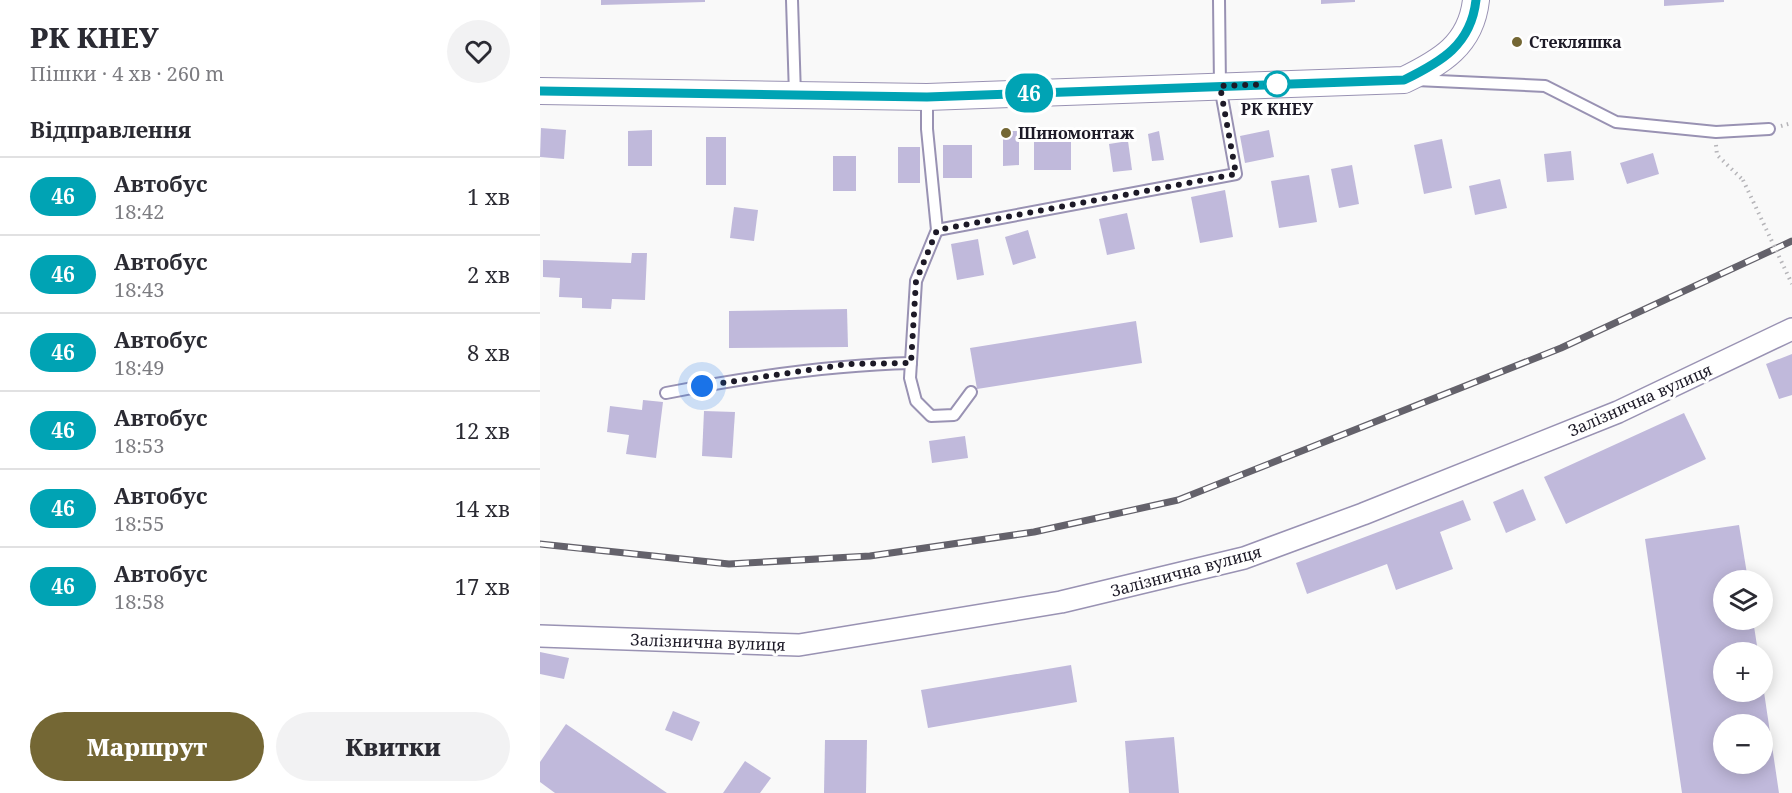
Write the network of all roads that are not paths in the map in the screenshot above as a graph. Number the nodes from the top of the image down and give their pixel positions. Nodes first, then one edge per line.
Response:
1 (792, 0) edge
2 (1219, 0) edge
3 (1476, 0) edge
4 (1404, 80) junction
5 (1220, 86) junction
6 (540, 91) edge
7 (795, 95) junction
8 (927, 97) junction
9 (1769, 129) dead end
10 (937, 230) junction
11 (1792, 329) edge
12 (911, 363) junction
13 (971, 392) dead end
14 (666, 393) dead end
15 (540, 636) edge

1 - 7 lane
2 - 5 lane
3 - 4 street
4 - 5 street
4 - 9 lane
5 - 8 street
5 - 10 lane
6 - 7 street
7 - 8 street
8 - 10 lane
10 - 12 lane
11 - 15 street, Залізнична вулиця
12 - 13 lane
12 - 14 lane

